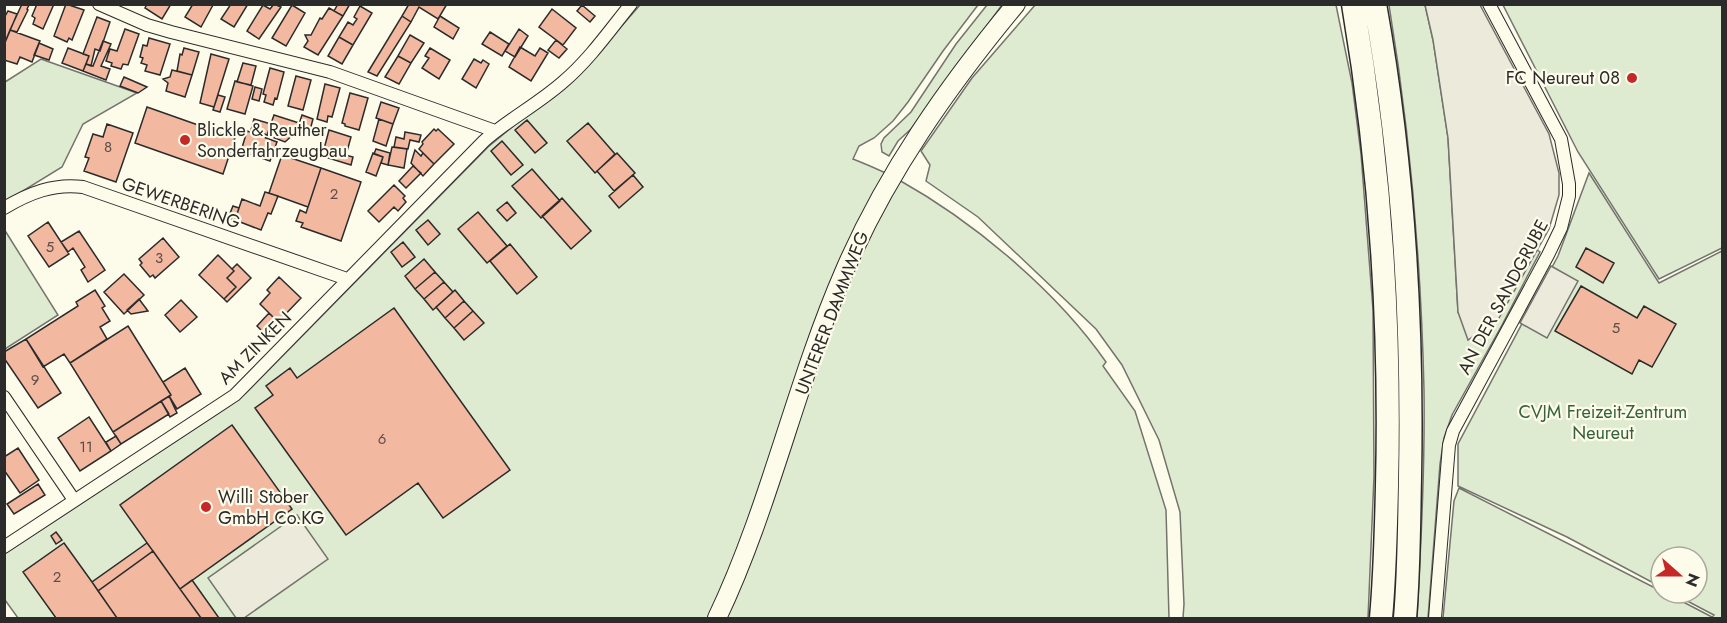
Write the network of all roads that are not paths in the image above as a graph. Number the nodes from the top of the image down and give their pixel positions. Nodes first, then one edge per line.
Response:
1 (99, 4) edge
2 (631, 4) edge
3 (1016, 4) edge
4 (1353, 4) edge
5 (1376, 4) edge
6 (1489, 4) edge
7 (495, 131) junction
8 (4, 208) edge
9 (346, 279) junction
10 (4, 397) edge
11 (74, 500) junction
12 (4, 547) edge
13 (717, 618) edge
14 (1381, 618) edge
15 (1405, 618) edge
16 (1435, 618) edge

1 - 7 street
2 - 7 street, AM ZINKEN
3 - 13 main road, UNTERER DAMMWEG
4 - 14 highway
5 - 15 highway
6 - 16 street, AN DER SANDGRUBE
7 - 9 street, AM ZINKEN
8 - 9 street, GEWERBERING
9 - 11 street, AM ZINKEN
10 - 11 street
11 - 12 street, AM ZINKEN

